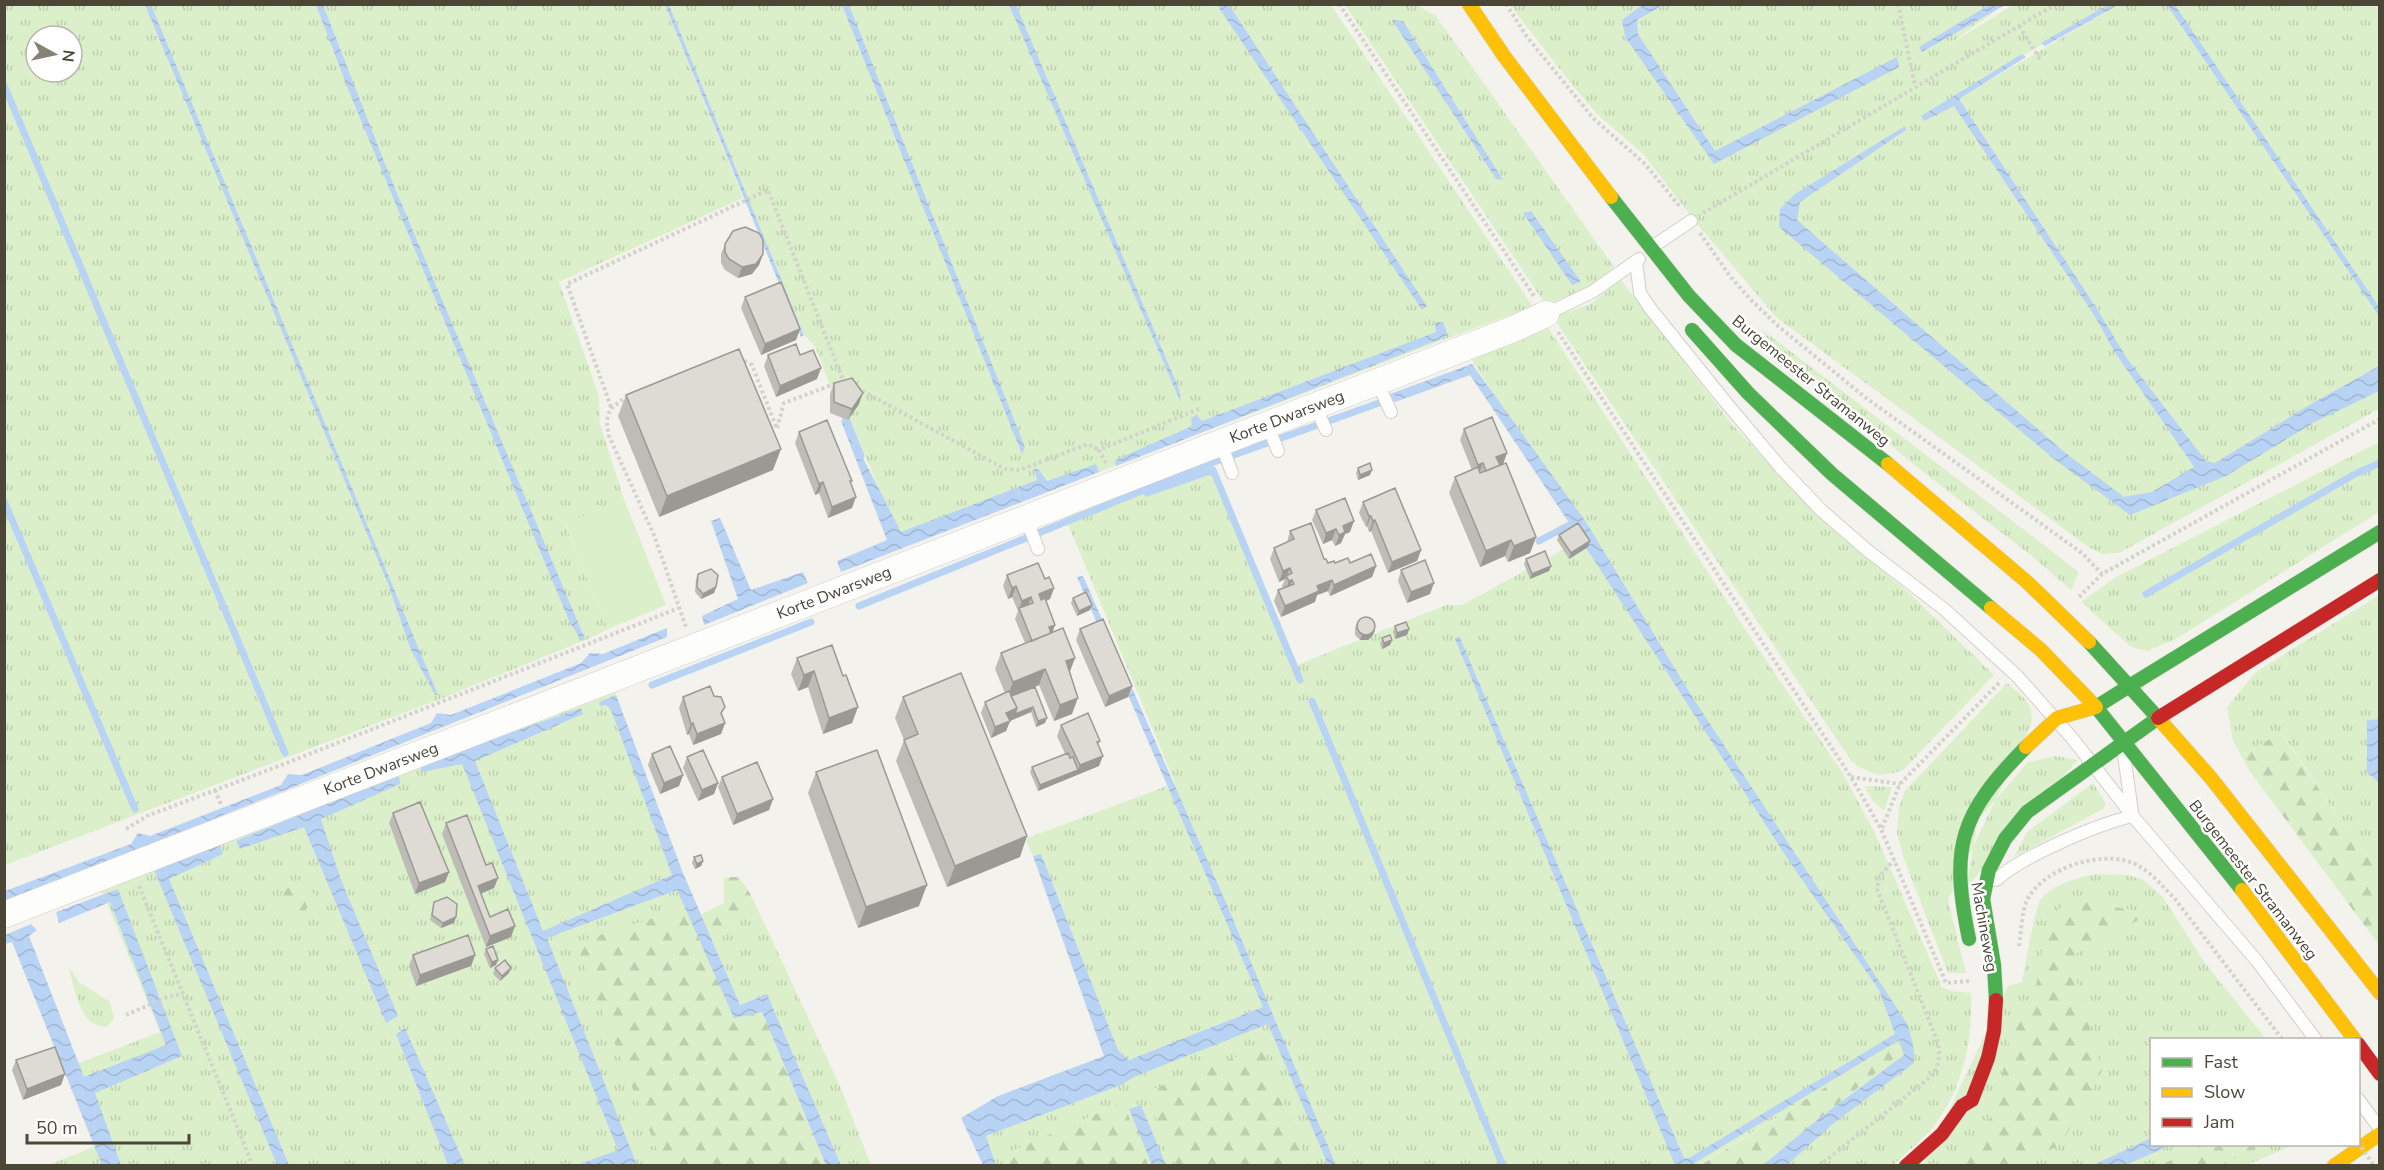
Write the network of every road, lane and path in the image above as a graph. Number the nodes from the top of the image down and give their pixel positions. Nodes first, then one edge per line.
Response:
1 (1340, 4) edge
2 (1469, 4) edge
3 (1506, 4) edge
4 (1898, 4) edge
5 (2056, 4) edge
6 (2019, 26) junction
7 (2041, 61) dead end
8 (1916, 86) junction
9 (1691, 221) junction
10 (1651, 248) junction
11 (1632, 258) junction
12 (1655, 287) dead end
13 (1546, 314) junction
14 (1685, 322) dead end
15 (731, 358) edge
16 (843, 380) junction
17 (1380, 387) junction
18 (629, 395) edge
19 (611, 407) junction
20 (1201, 408) dead end
21 (1317, 410) junction
22 (1391, 412) dead end
23 (2379, 419) edge
24 (1269, 430) junction
25 (1326, 430) dead end
26 (1223, 448) junction
27 (1099, 450) junction
28 (1278, 451) dead end
29 (1232, 473) dead end
30 (1117, 483) junction
31 (1028, 524) junction
32 (2379, 532) edge
33 (1038, 549) dead end
34 (2102, 574) junction
35 (2379, 580) edge
36 (2078, 599) dead end
37 (679, 608) junction
38 (694, 647) junction
39 (2042, 650) junction
40 (2045, 671) dead end
41 (2001, 681) dead end
42 (2131, 685) junction
43 (2049, 694) dead end
44 (2096, 707) junction
45 (2158, 718) junction
46 (2055, 719) junction
47 (2123, 741) junction
48 (2093, 765) junction
49 (1851, 777) junction
50 (1900, 784) junction
51 (215, 790) junction
52 (220, 801) dead end
53 (2133, 816) junction
54 (126, 829) dead end
55 (1881, 829) junction
56 (1894, 861) junction
57 (131, 866) junction
58 (1983, 899) junction
59 (4, 915) edge
60 (1971, 950) dead end
61 (2017, 956) dead end
62 (1996, 979) junction
63 (2379, 993) edge
64 (183, 994) junction
65 (126, 1015) dead end
66 (2281, 1038) edge
67 (2315, 1038) edge
68 (2354, 1038) edge
69 (1976, 1049) dead end
70 (2363, 1050) edge
71 (2379, 1074) edge
72 (2360, 1102) edge
73 (1962, 1106) junction
74 (2379, 1131) edge
75 (2360, 1145) edge
76 (2360, 1146) edge
77 (2360, 1146) edge
78 (2379, 1148) edge
79 (253, 1166) edge
80 (1819, 1166) edge
81 (1906, 1166) edge
82 (2334, 1166) edge
83 (2341, 1166) edge
84 (2374, 1166) edge

1 - 13 path
2 - 10 main road, Burgemeester Stramanweg
3 - 9 path, Burgemeester Stramanweg
4 - 8 path
5 - 6 path
6 - 7 path
6 - 8 path
8 - 9 path
9 - 10 lane, Korte Dwarsweg
9 - 34 path, Burgemeester Stramanweg
10 - 11 lane, Korte Dwarsweg
10 - 42 main road, Burgemeester Stramanweg
11 - 12 main road
11 - 13 lane, Korte Dwarsweg
11 - 46 lane
13 - 17 street, Korte Dwarsweg
13 - 49 path
14 - 39 main road, Burgemeester Stramanweg
15 - 16 path
16 - 19 path
16 - 27 path
17 - 21 street, Korte Dwarsweg
17 - 22 lane
18 - 19 path
19 - 37 path
20 - 27 path
21 - 24 street, Korte Dwarsweg
21 - 25 lane
23 - 34 path
24 - 26 street, Korte Dwarsweg
24 - 28 lane
26 - 29 lane
26 - 30 street, Korte Dwarsweg
27 - 30 path
30 - 31 street, Korte Dwarsweg
31 - 33 lane
31 - 38 street, Korte Dwarsweg
32 - 42 main road
34 - 36 path
35 - 45 main road
37 - 38 path
37 - 51 path
38 - 57 street, Korte Dwarsweg
39 - 40 main road
39 - 44 main road, Burgemeester Stramanweg
41 - 50 path
42 - 44 main road
42 - 45 main road, Burgemeester Stramanweg
42 - 47 main road
43 - 46 main road
44 - 46 main road, Machineweg
44 - 47 main road, Burgemeester Stramanweg
45 - 47 main road
45 - 63 main road, Burgemeester Stramanweg
46 - 48 lane
46 - 60 main road, Machineweg
47 - 48 main road, Machineweg
47 - 53 lane
47 - 68 main road, Burgemeester Stramanweg
48 - 53 lane
48 - 58 main road, Machineweg
49 - 50 path
49 - 55 path
50 - 55 path
51 - 52 path
51 - 54 path
53 - 58 lane, Machineweg
53 - 67 lane
55 - 56 path
56 - 62 path
56 - 80 path
57 - 59 street, Korte Dwarsweg
57 - 64 path
58 - 62 main road, Machineweg
61 - 66 path
62 - 73 main road, Machineweg
64 - 65 path
64 - 79 path
69 - 73 main road, Machineweg
70 - 71 main road
72 - 74 lane
73 - 81 main road, Machineweg
74 - 76 main road
75 - 84 path, bridge
77 - 82 main road
78 - 83 main road

